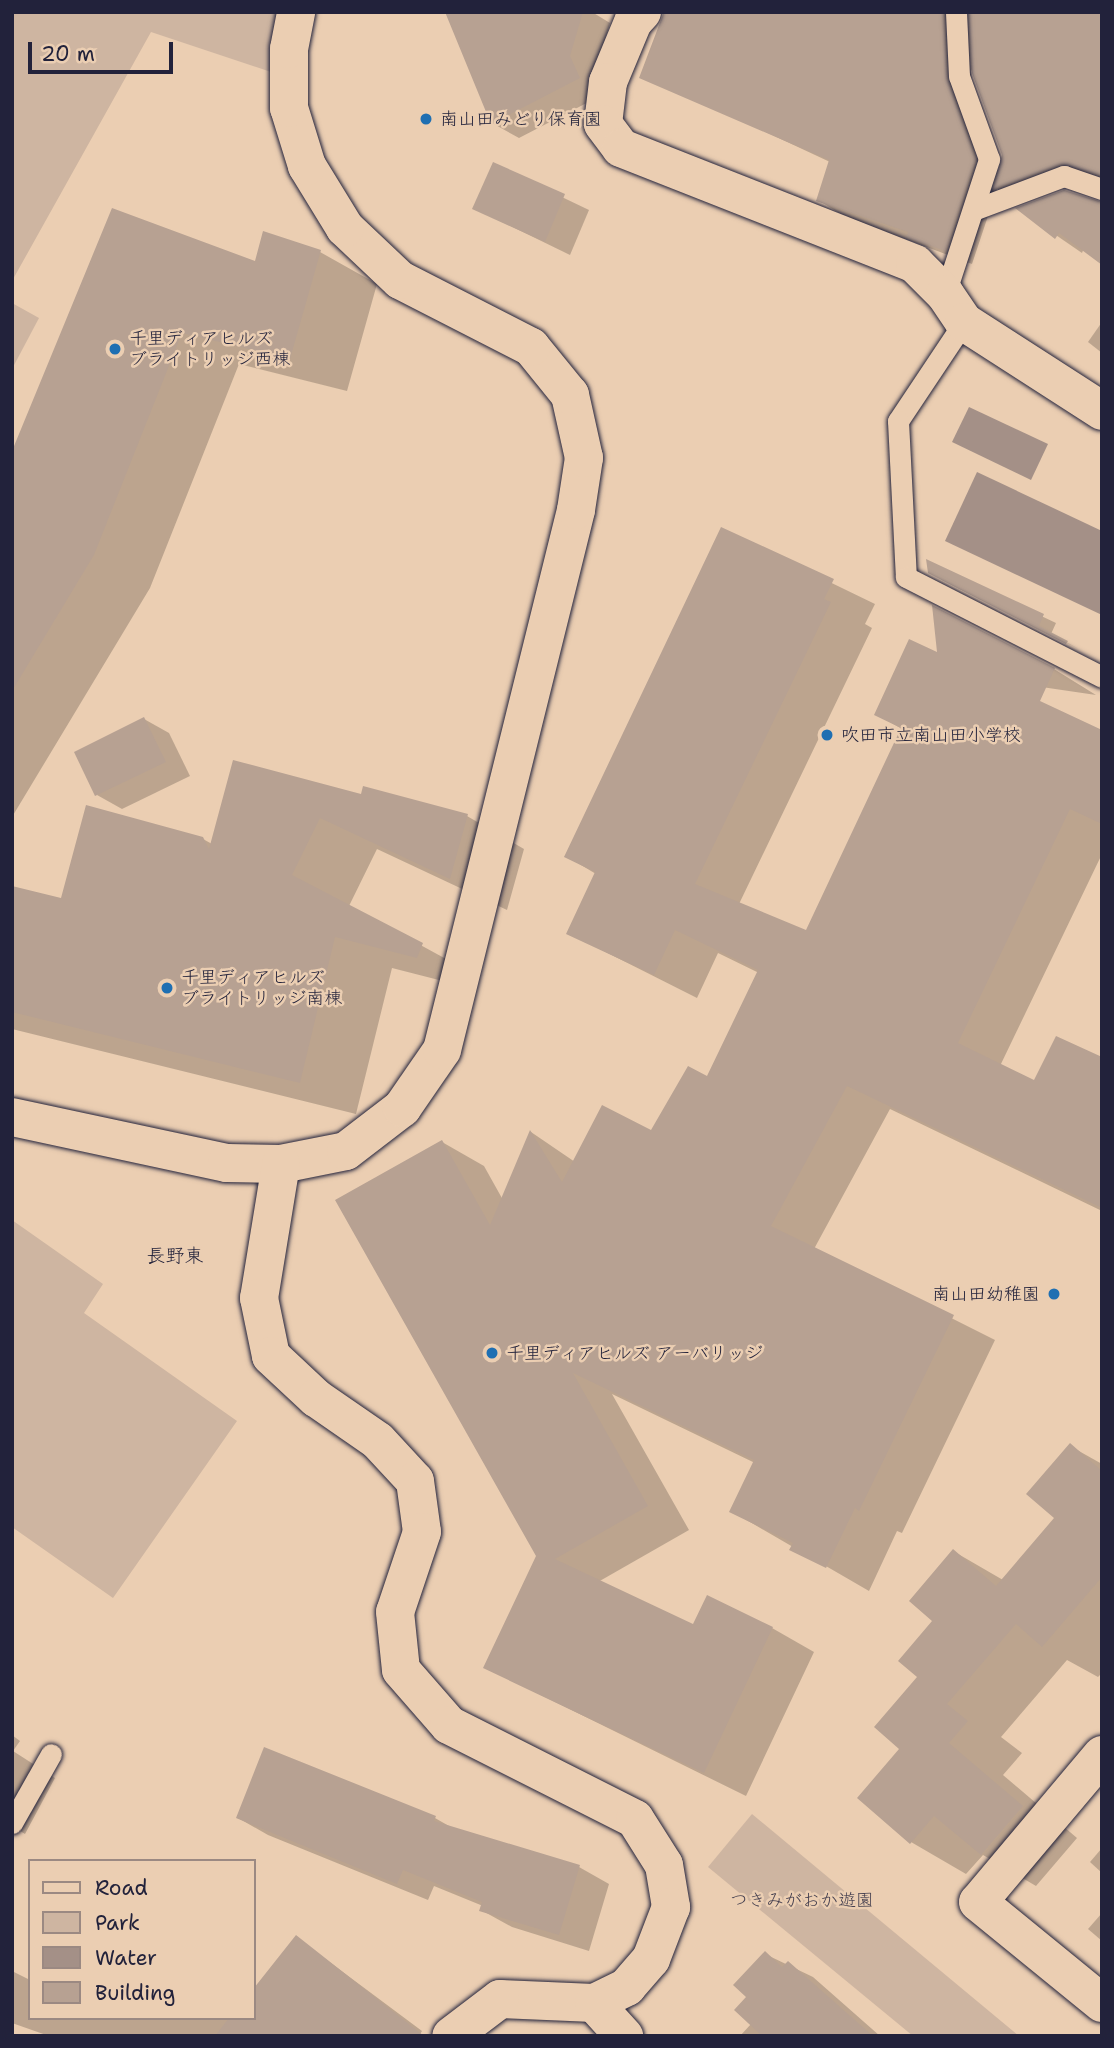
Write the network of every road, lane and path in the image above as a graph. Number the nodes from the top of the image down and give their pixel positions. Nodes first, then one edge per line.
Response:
1 (296, 12) edge
2 (642, 12) edge
3 (956, 12) edge
4 (1102, 189) edge
5 (976, 209) junction
6 (955, 308) junction
7 (1102, 411) edge
8 (1102, 677) edge
9 (12, 1117) edge
10 (281, 1164) junction
11 (51, 1755) dead end
12 (1102, 1755) edge
13 (12, 1824) edge
14 (594, 2003) junction
15 (1102, 2003) edge
16 (451, 2036) edge
17 (624, 2036) edge

1 - 10 street
2 - 6 street
3 - 5 lane
4 - 5 lane
5 - 6 lane
6 - 7 street
6 - 8 lane
9 - 10 street
10 - 14 street
11 - 13 lane
12 - 15 street
14 - 16 street
14 - 17 street

